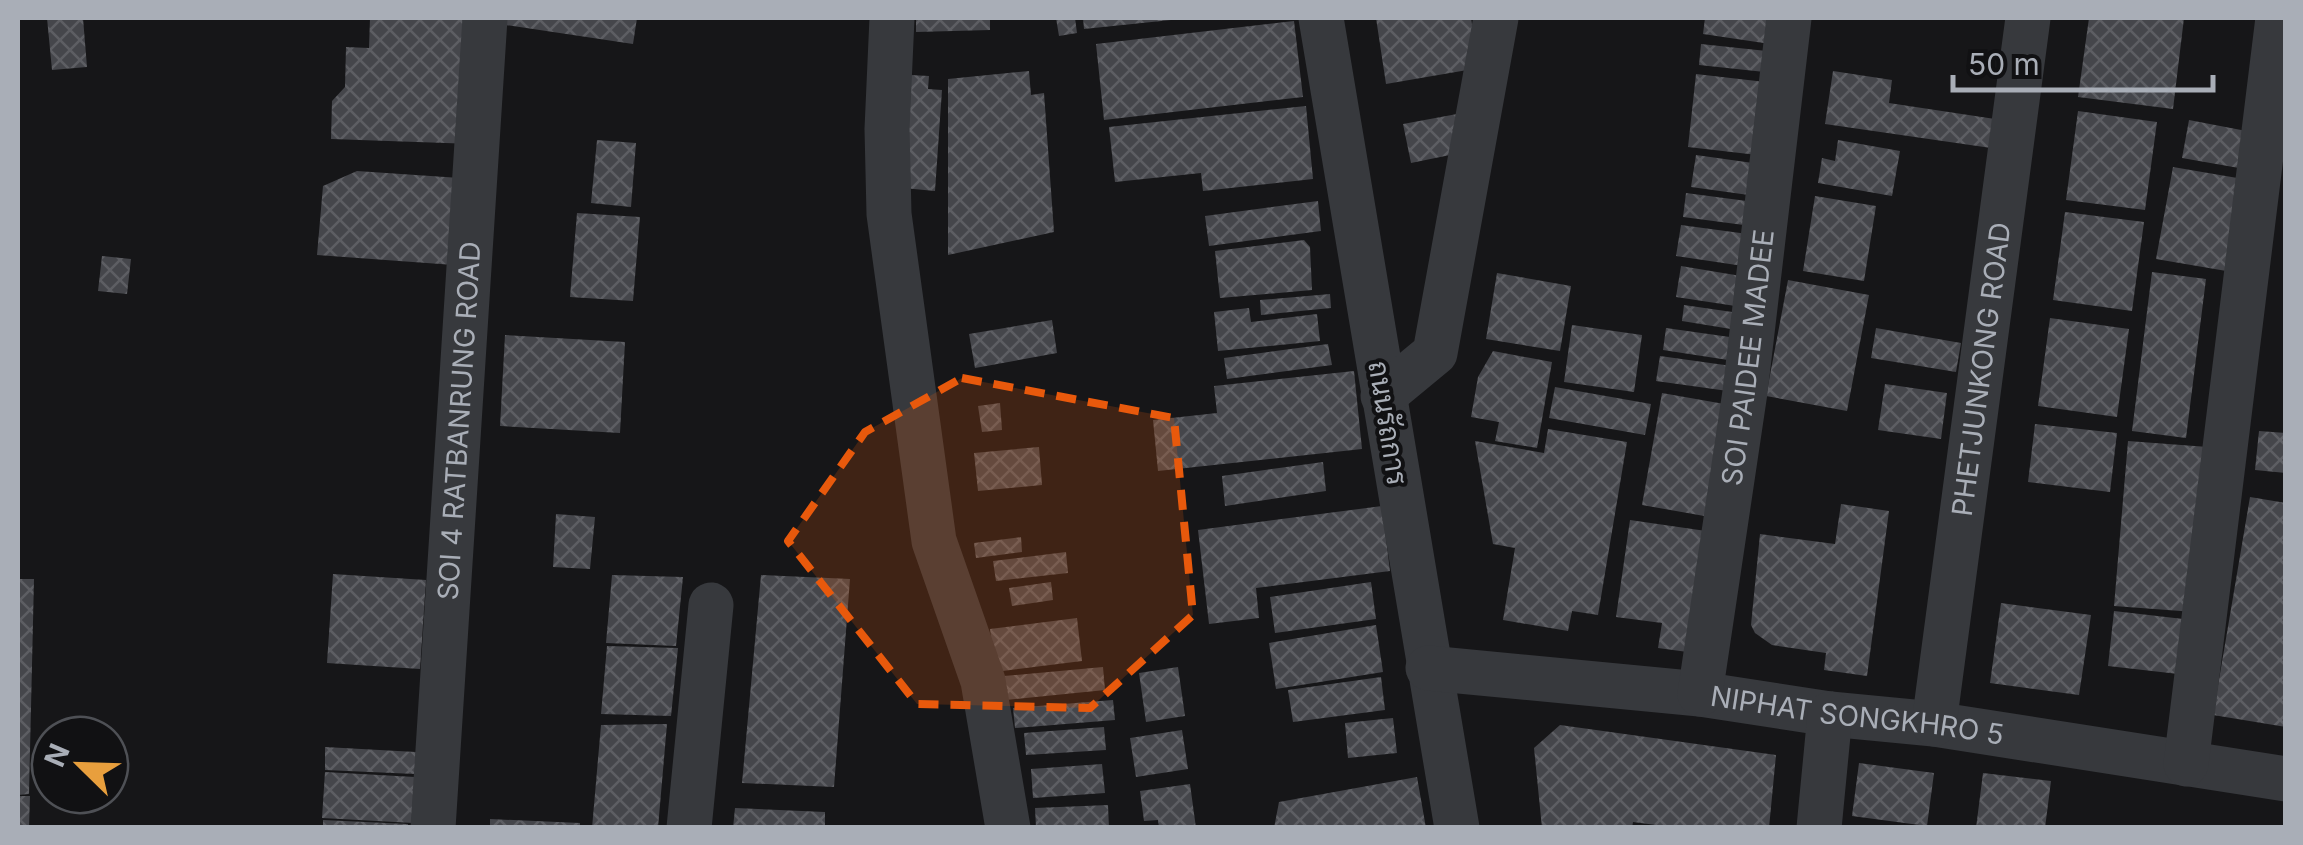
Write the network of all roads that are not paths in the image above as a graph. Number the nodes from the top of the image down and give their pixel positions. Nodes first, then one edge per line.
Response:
1 (485, 18) edge
2 (892, 18) edge
3 (1321, 18) edge
4 (1496, 18) edge
5 (1789, 18) edge
6 (2028, 18) edge
7 (2278, 18) edge
8 (1383, 396) junction
9 (712, 605) dead end
10 (1428, 668) junction
11 (1700, 694) junction
12 (1830, 714) junction
13 (1934, 724) junction
14 (2186, 764) junction
15 (2286, 779) edge
16 (433, 828) edge
17 (689, 828) edge
18 (1008, 828) edge
19 (1457, 828) edge
20 (1819, 828) edge

1 - 16 street, SOI 4 RATBANRUNG ROAD
2 - 18 street
3 - 8 street, ถนนรัถการ
4 - 8 street
5 - 11 street, SOI PAIDEE MADEE
6 - 13 street, PHETJUNKONG ROAD
7 - 14 street
8 - 10 street, ถนนรัถการ
9 - 17 street
10 - 11 street, NIPHAT SONGKHRO 5
10 - 19 street, ถนนรัถการ
11 - 12 street, NIPHAT SONGKHRO 5
12 - 13 street, NIPHAT SONGKHRO 5
12 - 20 street
13 - 14 street, NIPHAT SONGKHRO 5
14 - 15 street, NIPHAT SONGKHRO 5

